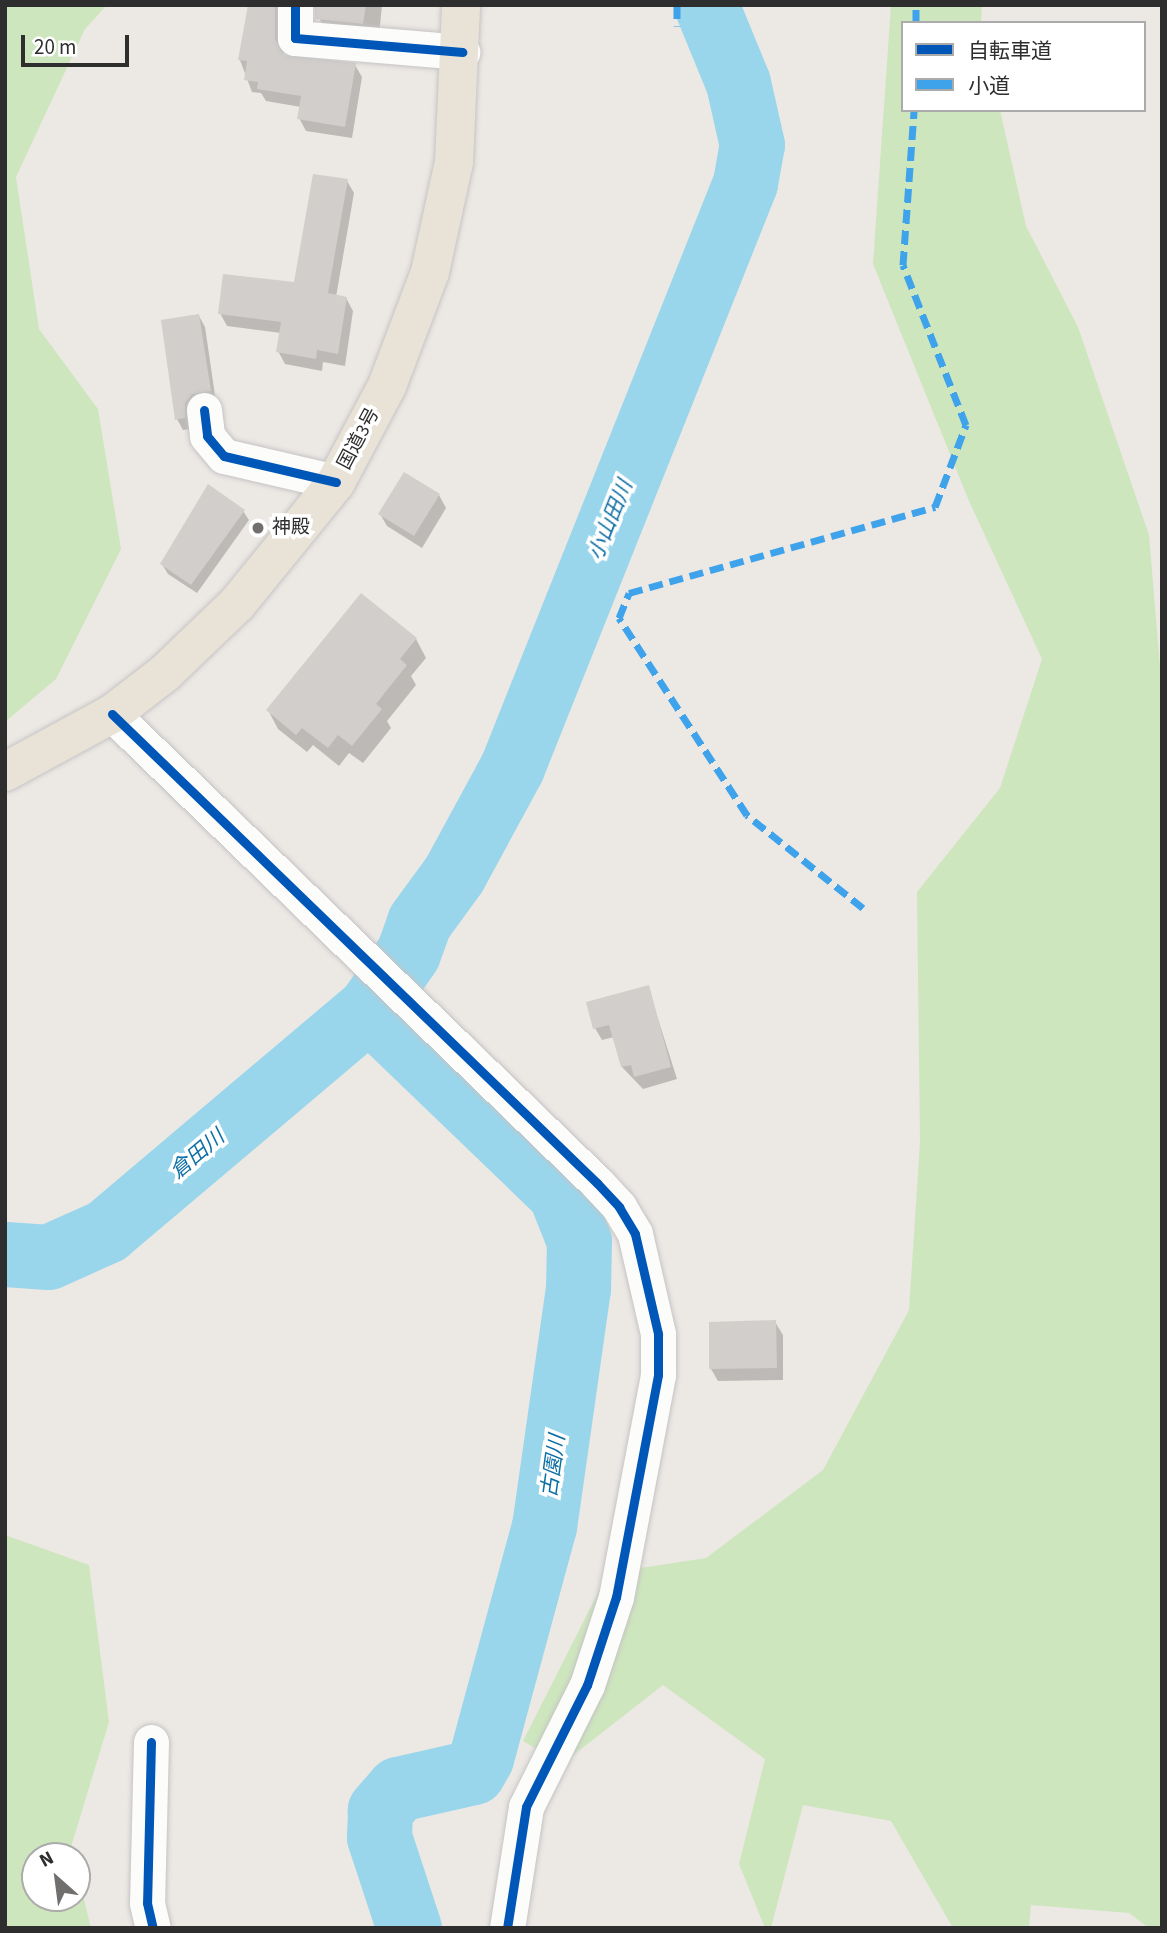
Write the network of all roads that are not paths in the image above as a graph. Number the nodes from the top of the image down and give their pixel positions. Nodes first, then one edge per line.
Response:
1 (295, 5) edge
2 (461, 5) edge
3 (462, 52) junction
4 (204, 410) dead end
5 (335, 482) junction
6 (112, 714) junction
7 (5, 772) edge
8 (151, 1742) dead end
9 (153, 1928) edge
10 (507, 1928) edge

1 - 3 street
2 - 3 highway, 国道3号
3 - 5 highway, 国道3号
4 - 5 street
5 - 6 highway, 国道3号
6 - 7 highway, 国道3号
6 - 10 street
8 - 9 street

